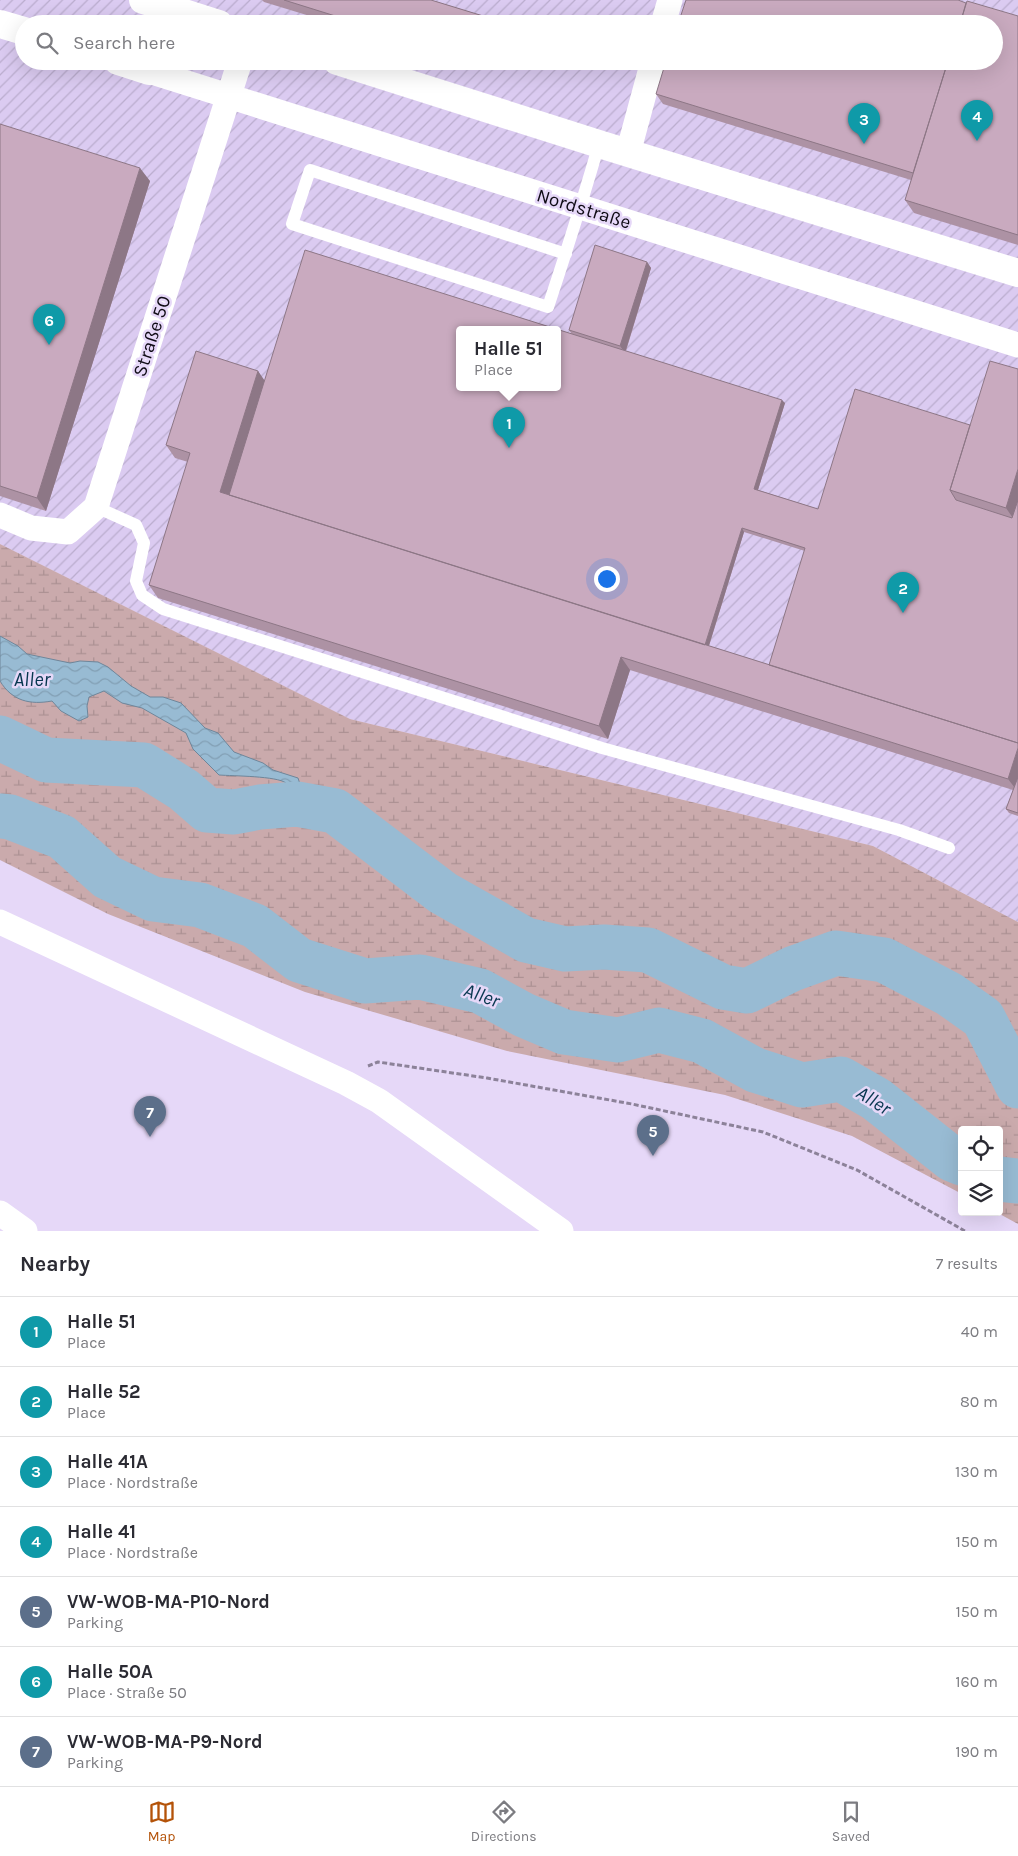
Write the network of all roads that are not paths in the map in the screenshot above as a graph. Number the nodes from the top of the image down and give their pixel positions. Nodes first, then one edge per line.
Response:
1 (143, 0) edge
2 (670, 0) edge
3 (186, 15) edge
4 (666, 15) edge
5 (0, 24) edge
6 (15, 28) edge
7 (164, 70) edge
8 (237, 70) edge
9 (365, 70) edge
10 (651, 70) edge
11 (229, 96) junction
12 (599, 144) junction
13 (628, 153) junction
14 (581, 207) junction
15 (566, 254) junction
16 (1018, 273) edge
17 (1018, 345) edge
18 (96, 508) junction
19 (0, 515) edge
20 (949, 848) dead end
21 (0, 922) edge
22 (0, 1213) edge
23 (24, 1231) edge
24 (561, 1231) edge

1 - 3 street
2 - 4 street
5 - 6 street
7 - 11 street, Nordstraße
8 - 11 street, Straße 50
9 - 12 street
10 - 13 street
11 - 14 street, Nordstraße
11 - 18 street, Straße 50
12 - 13 street
12 - 14 lane
13 - 16 street
14 - 15 lane
14 - 17 street, Nordstraße
15 - 15 lane
18 - 19 street
18 - 20 lane
21 - 24 street
22 - 23 street

